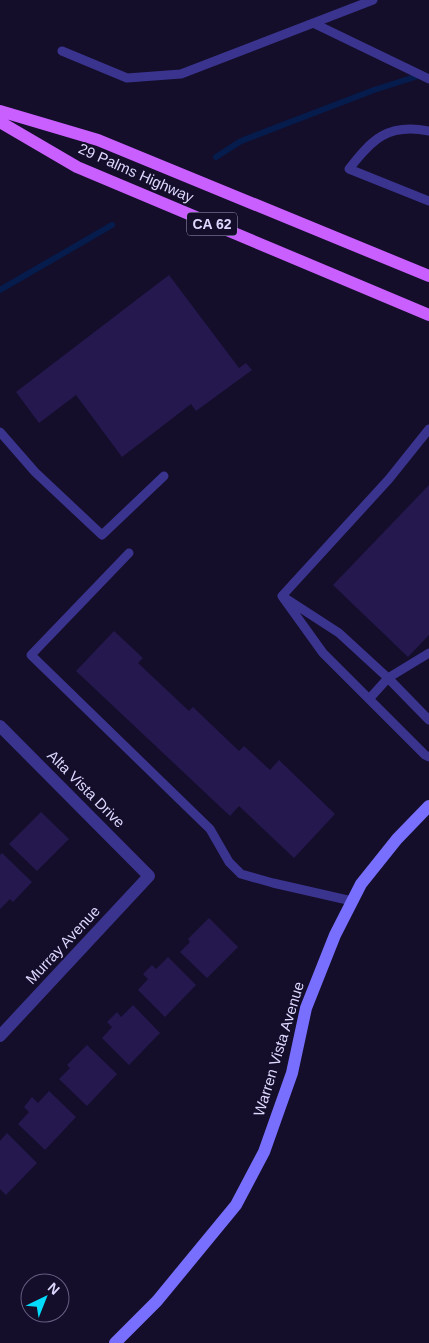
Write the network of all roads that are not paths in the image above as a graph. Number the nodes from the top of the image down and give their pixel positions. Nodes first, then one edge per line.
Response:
1 (373, 0) edge
2 (313, 23) junction
3 (62, 51) dead end
4 (429, 79) edge
5 (0, 111) edge
6 (0, 122) edge
7 (429, 131) edge
8 (429, 201) edge
9 (429, 276) edge
10 (429, 315) edge
11 (429, 429) edge
12 (0, 432) edge
13 (164, 476) dead end
14 (129, 553) dead end
15 (282, 596) junction
16 (429, 653) edge
17 (388, 678) junction
18 (370, 698) junction
19 (429, 720) edge
20 (0, 726) edge
21 (429, 757) edge
22 (429, 806) edge
23 (149, 876) joint
24 (352, 901) junction
25 (0, 1036) edge
26 (115, 1343) edge

1 - 2 lane
2 - 3 lane
2 - 4 lane
5 - 9 main road, 29 Palms Highway / CA 62
6 - 10 main road, 29 Palms Highway / CA 62
7 - 8 lane
11 - 15 lane
12 - 13 lane
14 - 24 lane
15 - 17 lane
15 - 18 lane
16 - 17 lane
17 - 18 lane
17 - 19 lane
18 - 21 lane
20 - 23 street, Alta Vista Drive
22 - 24 street, Warren Vista Avenue
23 - 25 street, Murray Avenue
24 - 26 street, Warren Vista Avenue

